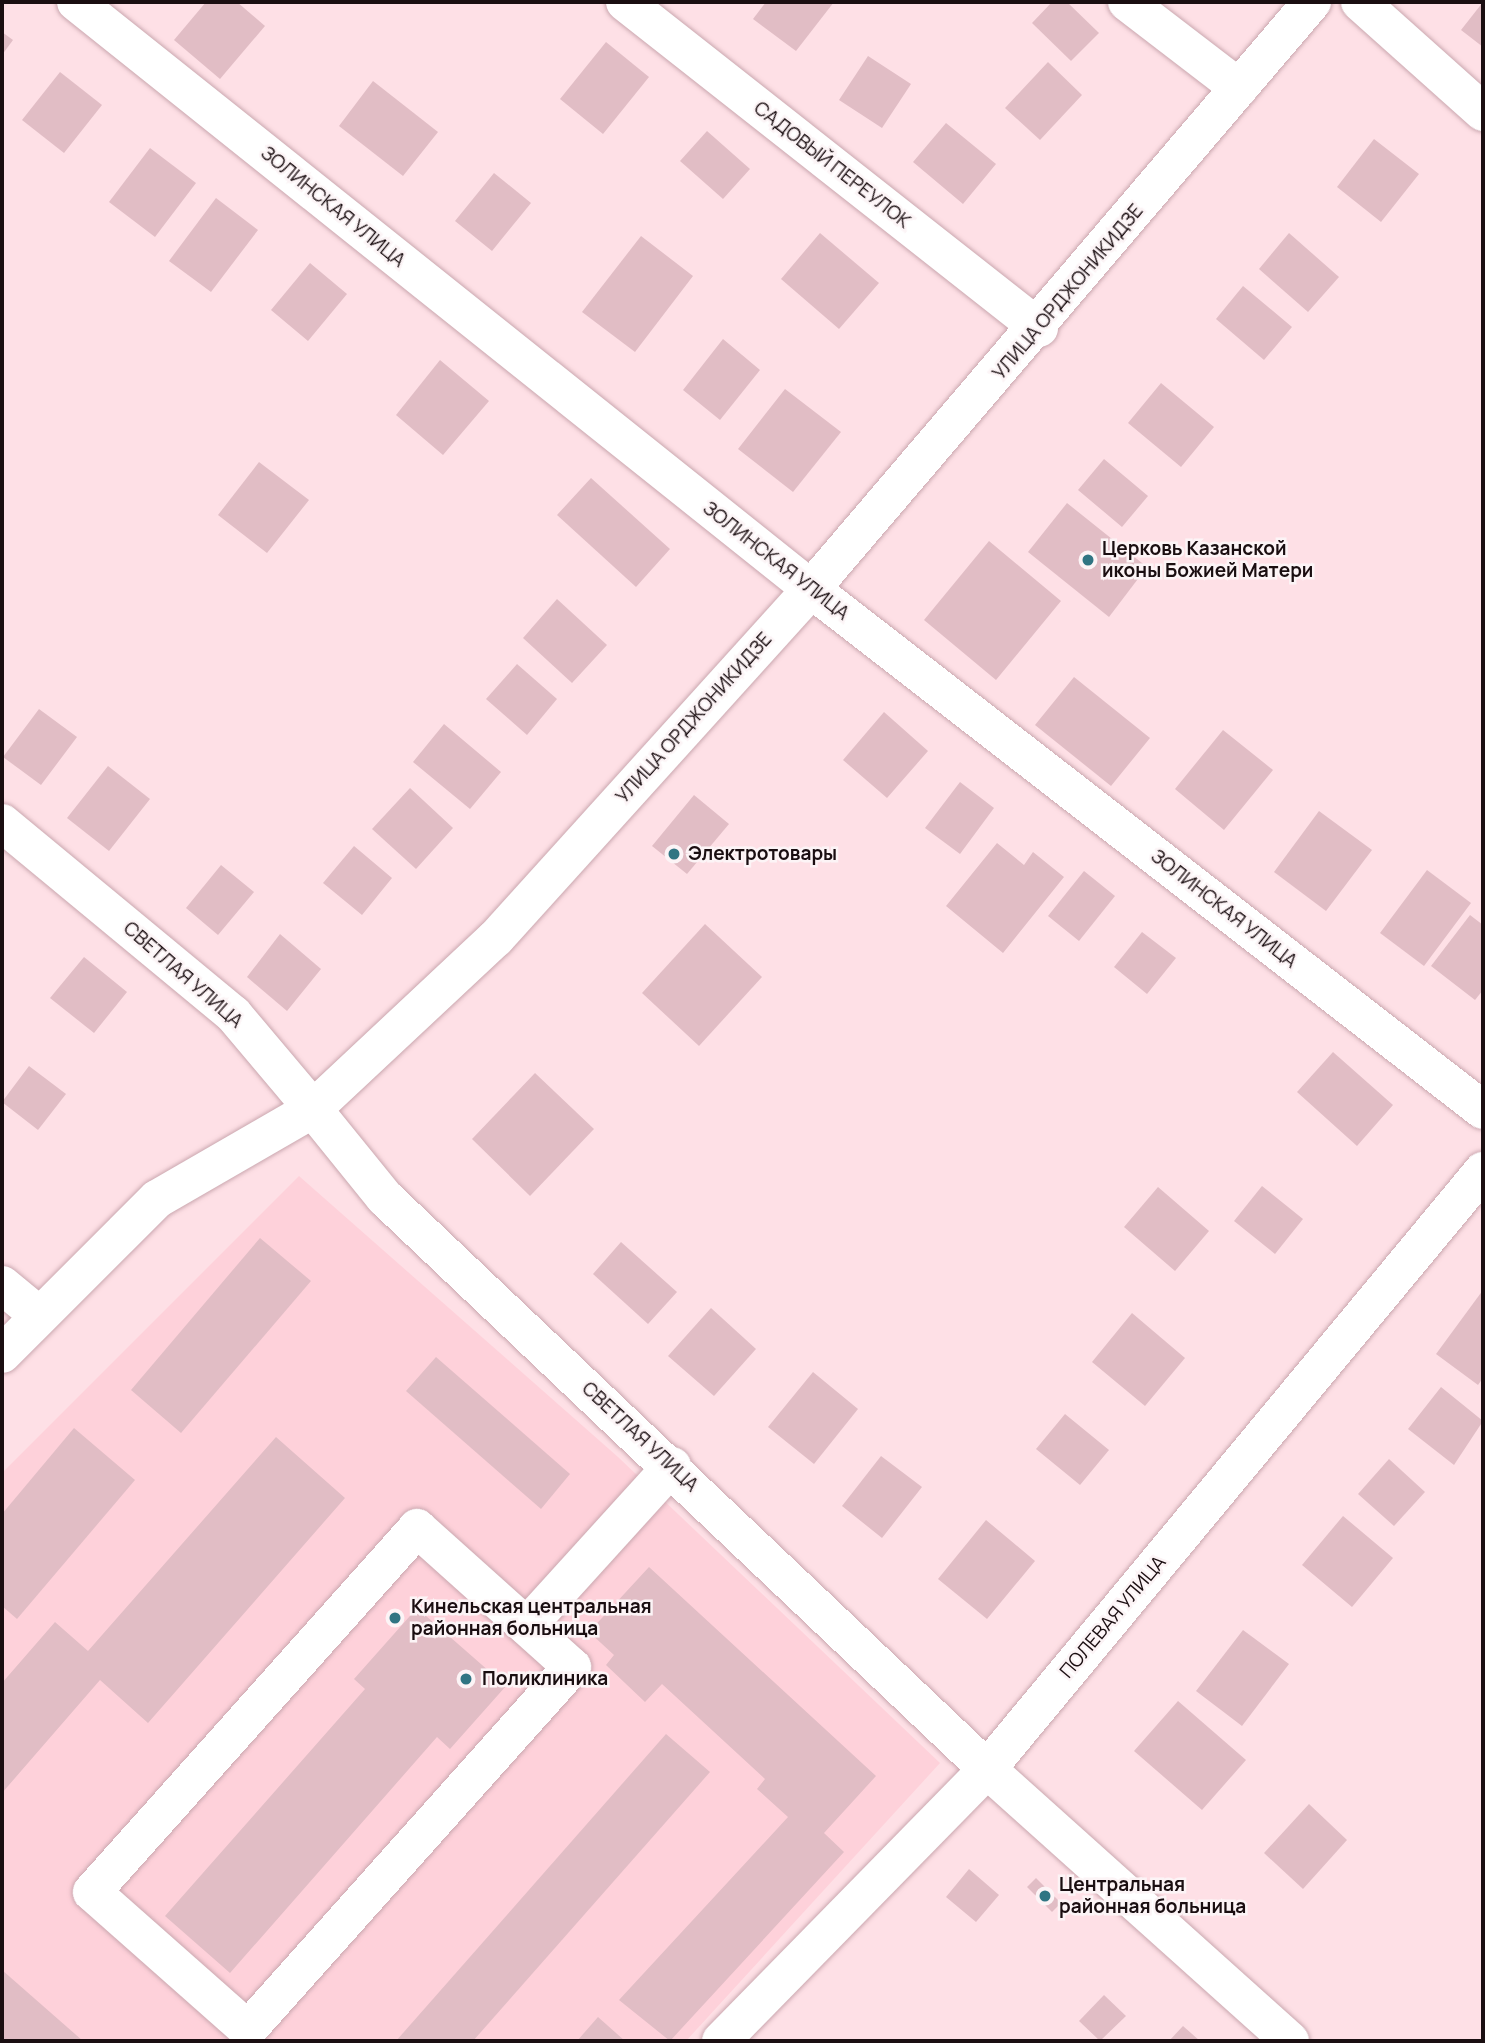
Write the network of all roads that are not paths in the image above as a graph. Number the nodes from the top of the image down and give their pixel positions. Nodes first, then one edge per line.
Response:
1 (76, 2) edge
2 (625, 2) edge
3 (1127, 2) edge
4 (1312, 2) edge
5 (1360, 2) edge
6 (1239, 89) junction
7 (1483, 112) edge
8 (1039, 328) junction
9 (811, 589) junction
10 (2, 823) edge
11 (313, 1109) junction
12 (1483, 1110) edge
13 (1483, 1171) edge
14 (2, 1285) edge
15 (36, 1313) junction
16 (2, 1354) edge
17 (672, 1466) junction
18 (527, 1626) junction
19 (987, 1769) junction
20 (720, 2041) edge
21 (1290, 2041) edge

1 - 9 street, ЗОЛИНСКАЯ УЛИЦА
2 - 8 street, САДОВЫЙ ПЕРЕУЛОК
3 - 6 street
4 - 6 street, УЛИЦА ОРДЖОНИКИДЗЕ
5 - 7 street
6 - 8 street, УЛИЦА ОРДЖОНИКИДЗЕ
8 - 9 street, УЛИЦА ОРДЖОНИКИДЗЕ
9 - 11 street, УЛИЦА ОРДЖОНИКИДЗЕ
9 - 12 street, ЗОЛИНСКАЯ УЛИЦА
10 - 11 street, СВЕТЛАЯ УЛИЦА
11 - 15 street, УЛИЦА ОРДЖОНИКИДЗЕ
11 - 17 street, СВЕТЛАЯ УЛИЦА
13 - 19 street, ПОЛЕВАЯ УЛИЦА
14 - 15 street
15 - 16 street, УЛИЦА ОРДЖОНИКИДЗЕ
17 - 18 street
17 - 19 street, СВЕТЛАЯ УЛИЦА
18 - 18 street
19 - 20 street, ПОЛЕВАЯ УЛИЦА
19 - 21 street, СВЕТЛАЯ УЛИЦА

